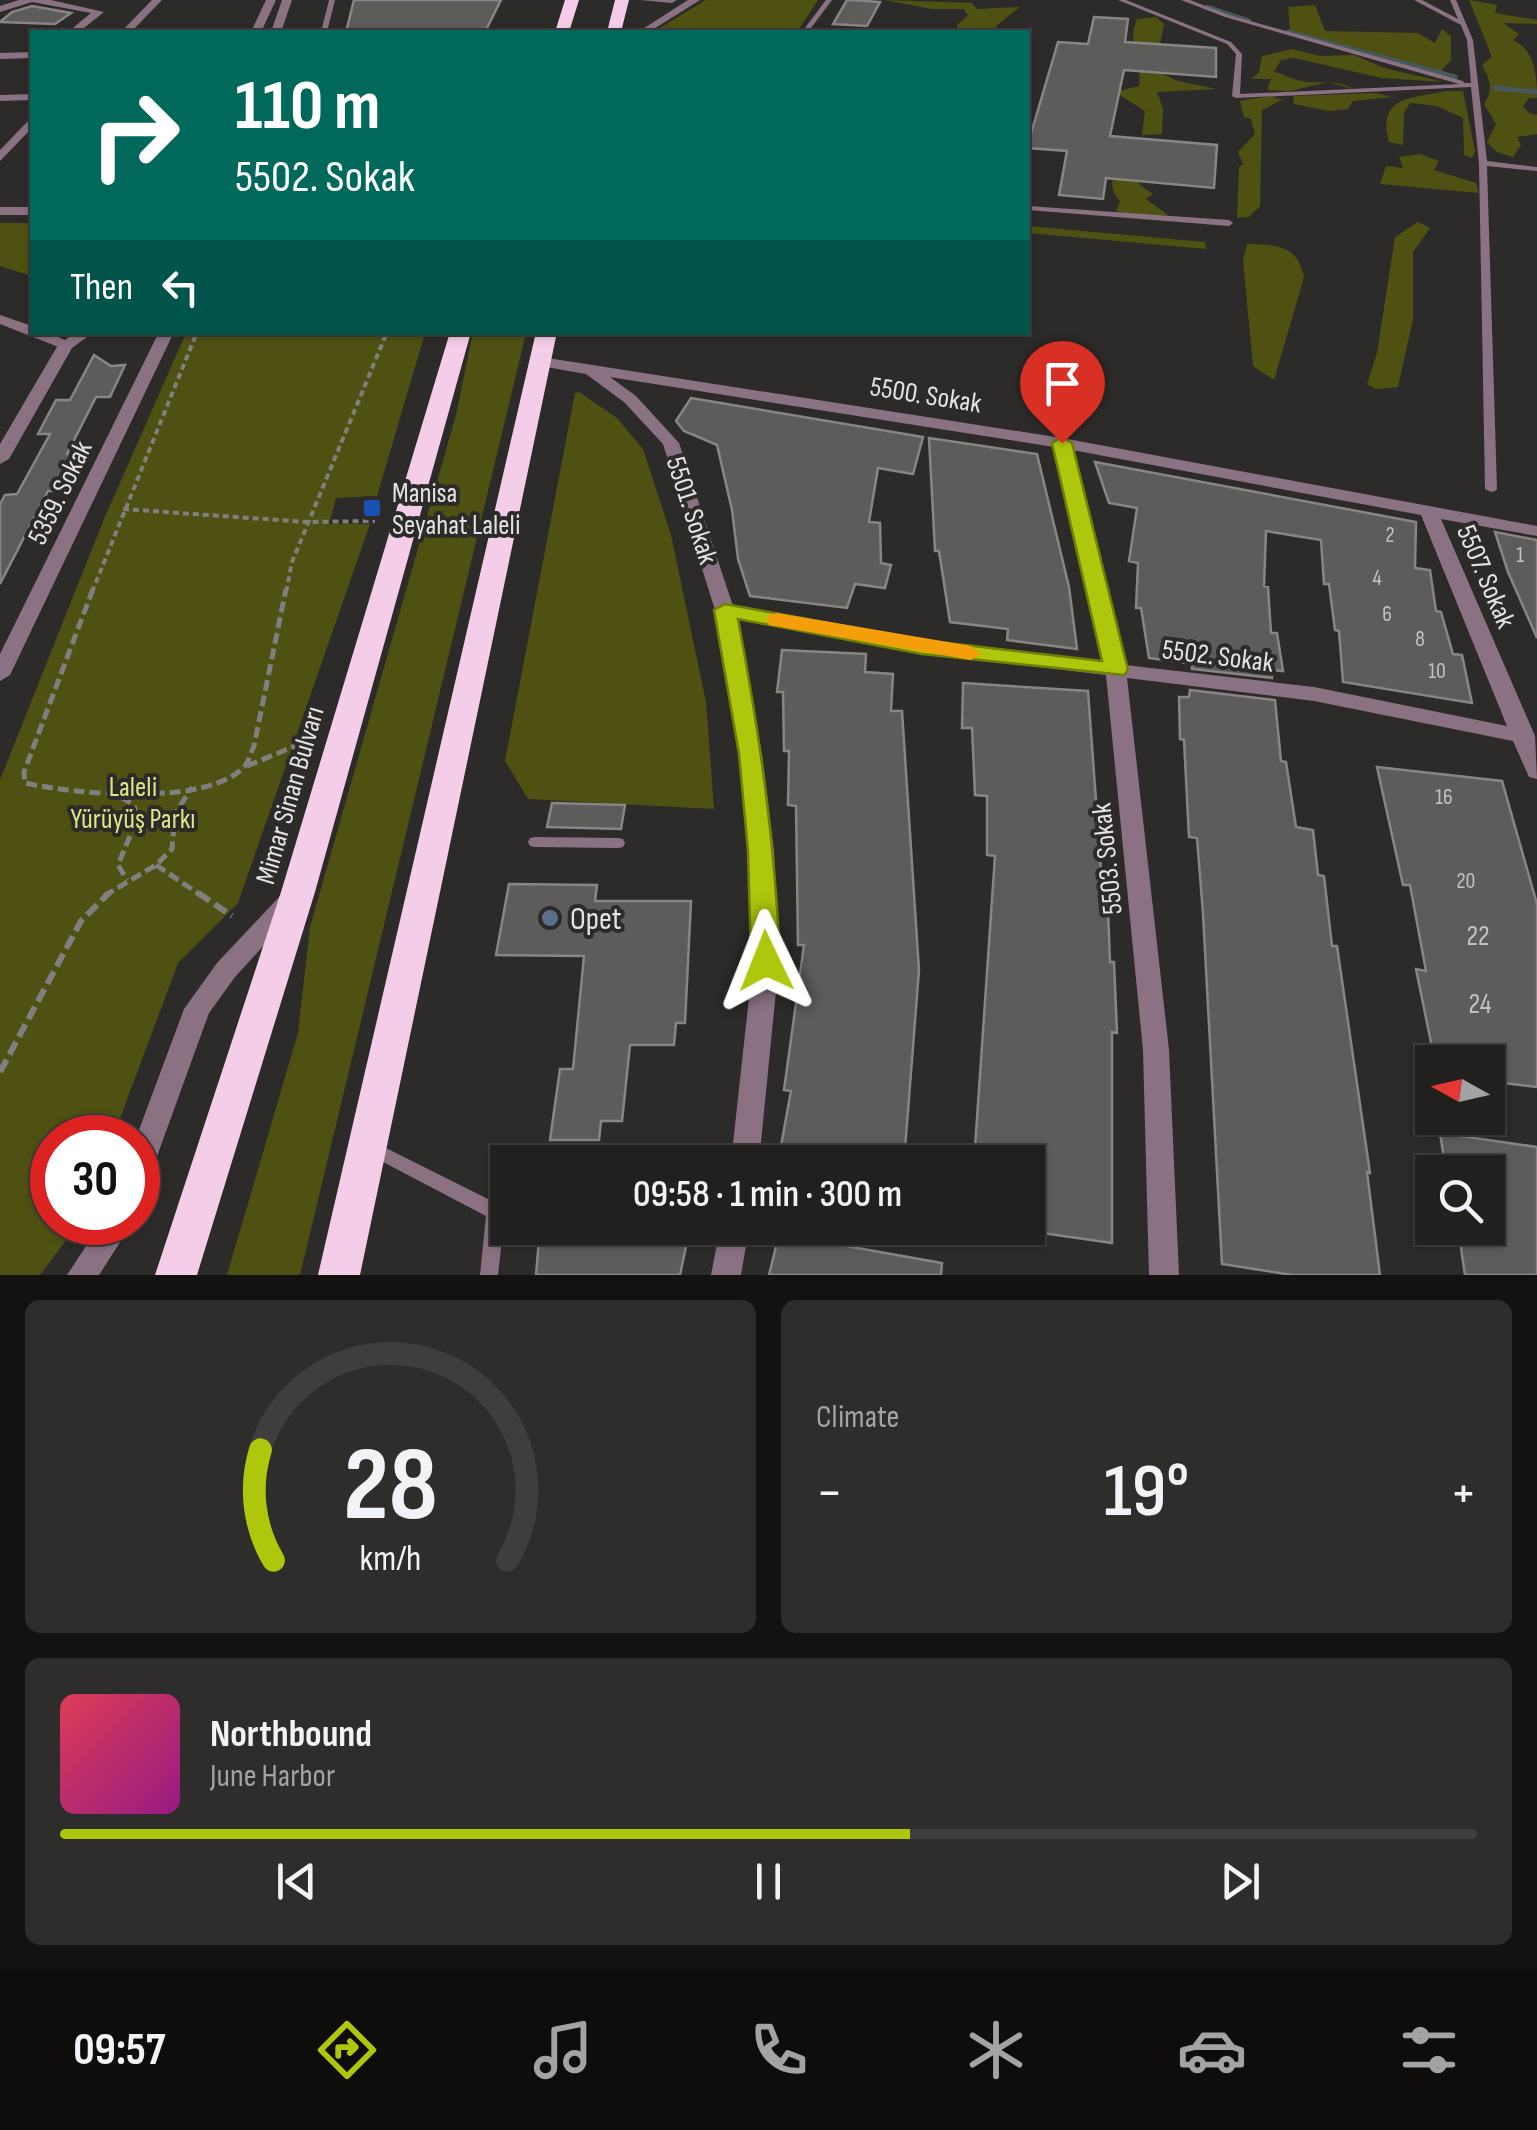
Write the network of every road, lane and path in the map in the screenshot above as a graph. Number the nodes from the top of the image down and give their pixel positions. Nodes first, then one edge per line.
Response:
1 (32, 0) edge
2 (158, 0) edge
3 (271, 0) edge
4 (287, 0) edge
5 (332, 0) edge
6 (572, 0) edge
7 (633, 0) edge
8 (646, 0) edge
9 (672, 0) edge
10 (696, 0) edge
11 (829, 0) edge
12 (1120, 0) edge
13 (1153, 0) edge
14 (1184, 0) edge
15 (1417, 0) edge
16 (1453, 0) edge
17 (1132, 3) junction
18 (621, 6) edge
19 (0, 9) edge
20 (1463, 24) junction
21 (76, 30) edge
22 (128, 30) edge
23 (257, 30) edge
24 (277, 30) edge
25 (324, 30) edge
26 (563, 30) edge
27 (646, 30) edge
28 (806, 30) edge
29 (6, 56) edge
30 (0, 68) edge
31 (1473, 85) junction
32 (30, 97) edge
33 (0, 98) edge
34 (30, 123) edge
35 (2, 152) edge
36 (1483, 162) junction
37 (1537, 169) edge
38 (1030, 208) edge
39 (0, 214) edge
40 (30, 214) edge
41 (1228, 223) dead end
42 (0, 318) edge
43 (30, 330) edge
44 (41, 335) edge
45 (82, 335) edge
46 (166, 335) edge
47 (196, 335) edge
48 (386, 335) edge
49 (460, 335) edge
50 (66, 345) junction
51 (544, 347) edge
52 (589, 370) junction
53 (1062, 443) junction
54 (0, 459) edge
55 (1490, 489) dead end
56 (124, 510) junction
57 (1430, 514) junction
58 (375, 521) dead end
59 (307, 522) junction
60 (1537, 531) edge
61 (725, 610) junction
62 (1116, 670) junction
63 (0, 675) edge
64 (1524, 736) junction
65 (300, 744) dead end
66 (244, 767) junction
67 (1537, 772) edge
68 (192, 786) junction
69 (117, 795) junction
70 (535, 842) dead end
71 (618, 843) dead end
72 (156, 865) junction
73 (127, 880) junction
74 (298, 892) junction
75 (232, 916) dead end
76 (4, 1056) edge
77 (0, 1072) edge
78 (158, 1115) edge
79 (747, 1145) edge
80 (368, 1146) junction
81 (490, 1204) edge
82 (103, 1245) edge
83 (495, 1245) edge
84 (731, 1245) edge
85 (82, 1275) edge
86 (176, 1275) edge
87 (339, 1275) edge
88 (489, 1275) edge
89 (726, 1275) edge
90 (1164, 1275) edge

1 - 19 street
1 - 21 street
2 - 22 street
3 - 23 street
4 - 24 street
5 - 25 lane
6 - 26 highway
7 - 18 lane
8 - 9 street
10 - 27 street
11 - 28 lane
12 - 17 lane
13 - 17 lane
14 - 31 lane
15 - 20 lane
16 - 20 lane
17 - 31 lane
20 - 31 lane
29 - 30 street
31 - 36 lane
32 - 33 street
34 - 35 street
36 - 37 lane
36 - 55 lane
38 - 41 lane
39 - 40 street
42 - 43 street
44 - 50 street
45 - 50 street
46 - 63 street, 5359. Sokak
47 - 56 path
48 - 59 path
49 - 74 highway, Mimar Sinan Bulvarı
50 - 54 street
51 - 52 street, 5500. Sokak
51 - 80 highway
52 - 53 street, 5500. Sokak
52 - 61 street, 5501. Sokak
53 - 57 street, 5500. Sokak
53 - 62 street, 5503. Sokak
56 - 59 path
56 - 69 path
57 - 60 street, 5500. Sokak
57 - 64 street, 5507. Sokak
58 - 59 path
59 - 66 path
61 - 62 street, 5502. Sokak
61 - 79 street, 5501. Sokak
62 - 64 street, 5502. Sokak
62 - 90 street, 5503. Sokak
64 - 67 street, 5507. Sokak
65 - 66 path
66 - 68 path
68 - 69 path
68 - 72 path
69 - 73 path
70 - 71 lane
72 - 73 path
72 - 75 path
73 - 76 path
74 - 78 street
74 - 86 highway, Mimar Sinan Bulvarı
76 - 77 path
80 - 81 lane
80 - 87 highway
82 - 85 street
83 - 88 lane
84 - 89 street

